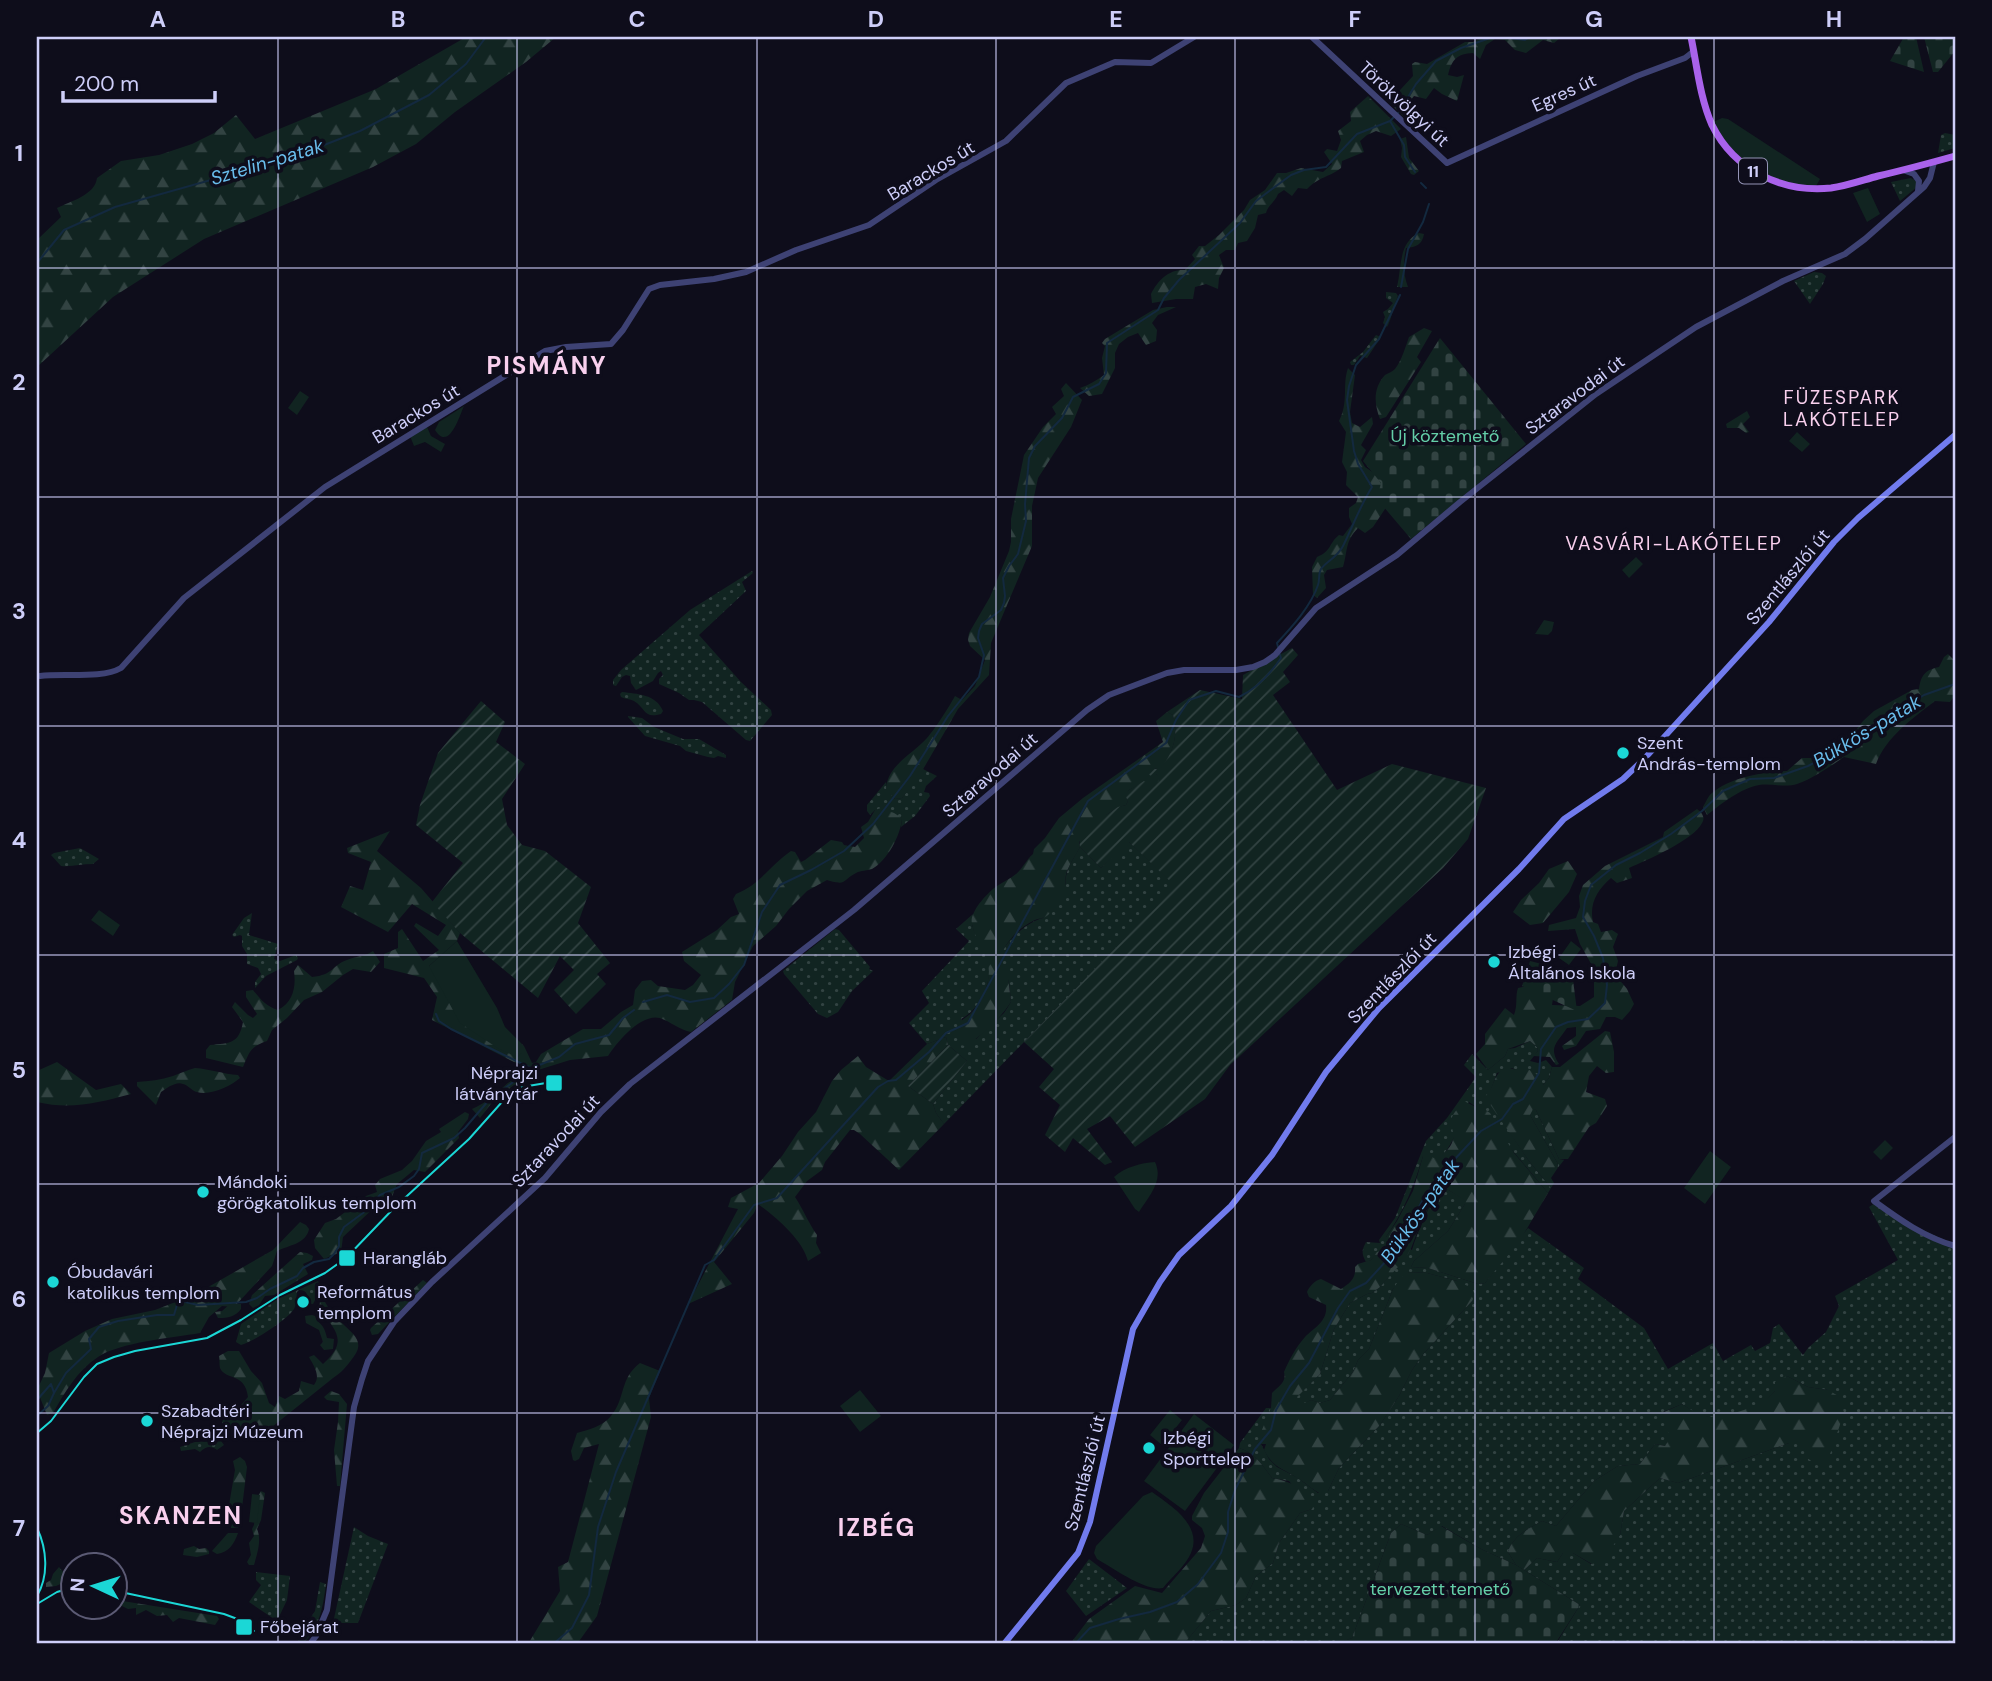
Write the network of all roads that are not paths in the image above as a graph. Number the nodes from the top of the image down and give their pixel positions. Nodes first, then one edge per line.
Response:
1 (1194, 37) edge
2 (1312, 37) edge
3 (1691, 37) edge
4 (1694, 51) junction
5 (1955, 156) edge
6 (1934, 162) junction
7 (1447, 163) joint
8 (1903, 170) junction
9 (1917, 193) junction
10 (1955, 435) edge
11 (40, 676) dead end
12 (1955, 1138) edge
13 (1955, 1246) edge
14 (310, 1644) edge
15 (1004, 1644) edge

1 - 11 street, Barackos út
2 - 7 street, Törökvölgyi út
3 - 4 main road, 11
4 - 7 street, Egres út
4 - 8 main road, 11
5 - 6 main road, 11
6 - 8 main road, 11
6 - 9 street, Sztaravodai út
8 - 9 street
9 - 14 street, Sztaravodai út
10 - 15 main road, Szentlászlói út
12 - 13 street

